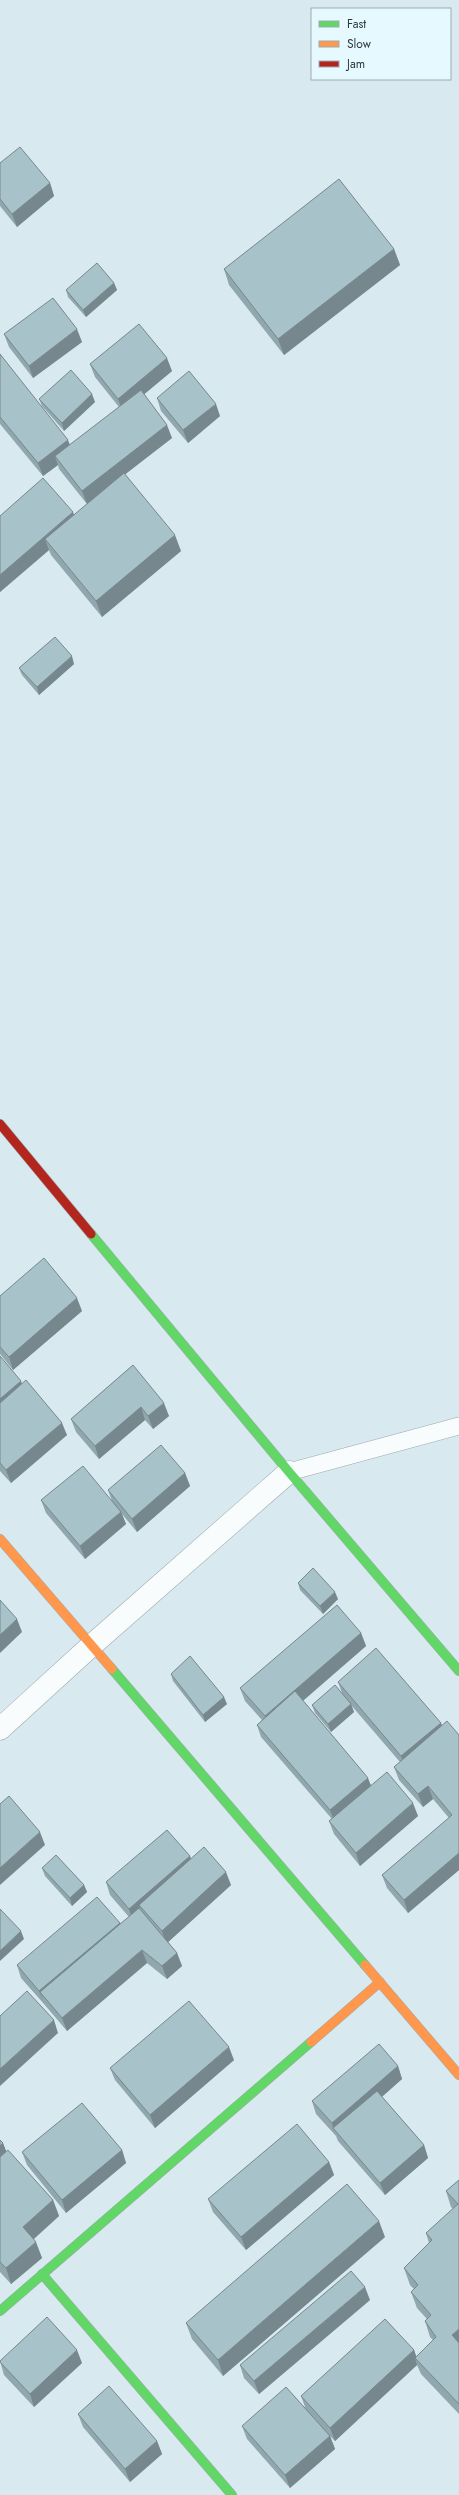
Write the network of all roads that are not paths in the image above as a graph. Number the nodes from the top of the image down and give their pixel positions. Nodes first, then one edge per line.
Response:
1 (0, 1124) edge
2 (459, 1426) edge
3 (289, 1472) junction
4 (0, 1539) edge
5 (92, 1644) junction
6 (459, 1671) edge
7 (0, 1729) edge
8 (380, 1982) junction
9 (459, 2075) edge
10 (42, 2274) junction
11 (0, 2311) edge
12 (224, 2493) edge

1 - 3 street
2 - 3 lane
3 - 5 street
3 - 6 street
4 - 5 street
5 - 7 street
5 - 8 street
8 - 9 street
8 - 10 street
10 - 11 street
10 - 12 street

